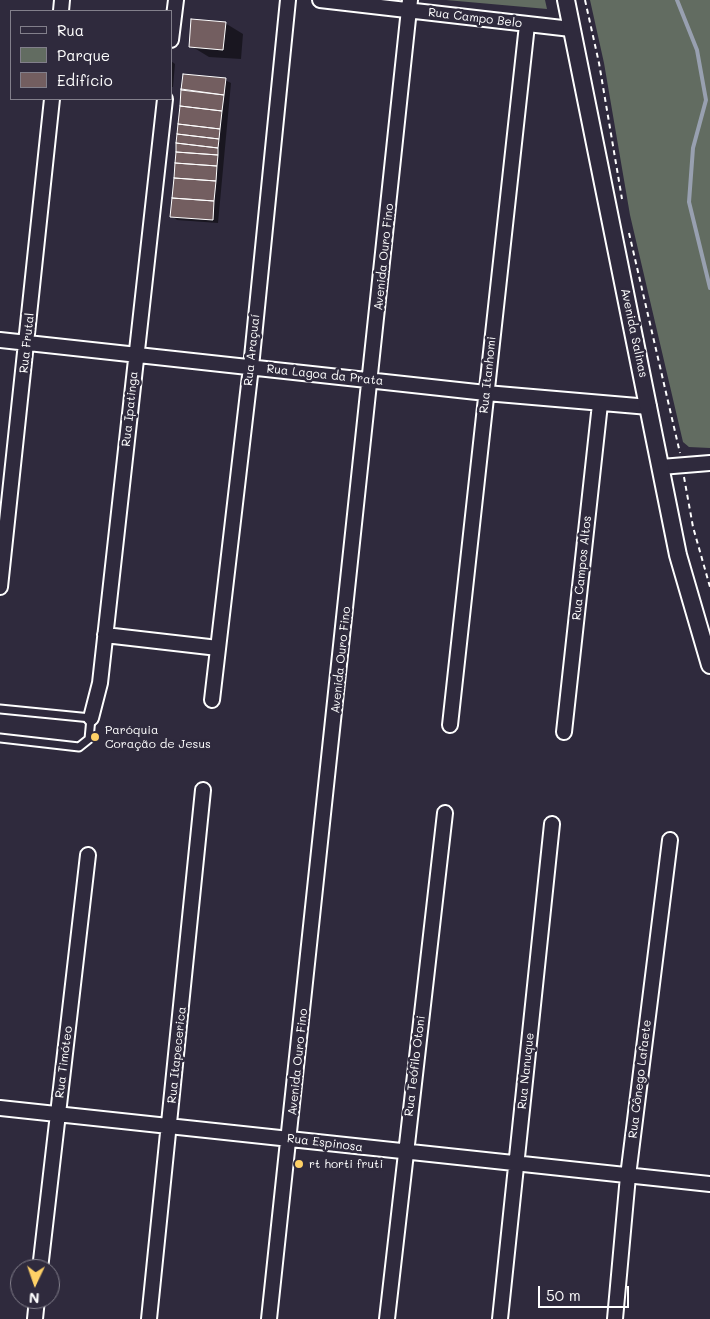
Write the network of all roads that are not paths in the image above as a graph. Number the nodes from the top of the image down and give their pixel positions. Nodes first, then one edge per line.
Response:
1 (176, 0) edge
2 (288, 0) edge
3 (320, 0) edge
4 (566, 0) edge
5 (409, 5) edge
6 (527, 25) junction
7 (571, 29) junction
8 (172, 32) edge
9 (52, 100) edge
10 (165, 100) edge
11 (0, 340) edge
12 (27, 343) junction
13 (136, 354) junction
14 (251, 367) junction
15 (371, 380) junction
16 (486, 393) junction
17 (600, 404) junction
18 (649, 407) junction
19 (710, 463) edge
20 (660, 467) junction
21 (0, 587) edge
22 (105, 635) junction
23 (218, 648) junction
24 (710, 665) edge
25 (212, 700) dead end
26 (0, 709) edge
27 (91, 718) junction
28 (450, 725) dead end
29 (564, 732) dead end
30 (0, 738) edge
31 (203, 790) dead end
32 (445, 813) dead end
33 (552, 824) dead end
34 (670, 840) dead end
35 (88, 855) dead end
36 (0, 1108) edge
37 (58, 1114) junction
38 (170, 1126) junction
39 (290, 1138) junction
40 (404, 1152) junction
41 (516, 1164) junction
42 (628, 1176) junction
43 (710, 1184) edge
44 (41, 1259) edge
45 (149, 1319) edge
46 (269, 1319) edge
47 (387, 1319) edge
48 (500, 1319) edge
49 (615, 1319) edge

1 - 8 street
2 - 14 street, Rua Araçuaí
3 - 5 street, Rua Campo Belo
4 - 7 street, Avenida Salinas
5 - 6 street, Rua Campo Belo
5 - 15 street, Avenida Ouro Fino
6 - 7 street, Rua Campo Belo
6 - 16 street, Rua Itanhomi
7 - 18 street, Avenida Salinas
9 - 12 street, Rua Frutal
10 - 13 street, Rua Ipatinga
11 - 12 street, Rua Lagoa da Prata
12 - 13 street, Rua Lagoa da Prata
12 - 21 street, Rua Frutal
13 - 14 street, Rua Lagoa da Prata
13 - 22 street, Rua Ipatinga
14 - 15 street, Rua Lagoa da Prata
14 - 23 street, Rua Araçuaí
15 - 16 street, Rua Lagoa da Prata
15 - 39 street, Avenida Ouro Fino
16 - 17 street, Rua Lagoa da Prata
16 - 28 street, Rua Itanhomi
17 - 18 street, Rua Lagoa da Prata
17 - 29 street, Rua Campos Altos
18 - 20 street, Avenida Salinas
19 - 20 street
20 - 24 street, Avenida Salinas
22 - 23 street
22 - 27 street, Rua Ipatinga
23 - 25 street, Rua Araçuaí
26 - 27 lane
27 - 30 lane
31 - 38 street, Rua Itapecerica
32 - 40 street, Rua Teófilo Otoni
33 - 41 street, Rua Nanuque
34 - 42 street, Rua Cônego Lafaete
35 - 37 street, Rua Timóteo
36 - 37 street, Rua Espinosa
37 - 38 street, Rua Espinosa
37 - 44 street, Rua Timóteo
38 - 39 street, Rua Espinosa
38 - 45 street, Rua Itapecerica
39 - 40 street, Rua Espinosa
39 - 46 street, Avenida Ouro Fino
40 - 41 street, Rua Espinosa
40 - 47 street, Rua Teófilo Otoni
41 - 42 street, Rua Espinosa
41 - 48 street, Rua Nanuque
42 - 43 street, Rua Espinosa
42 - 49 street, Rua Cônego Lafaete

